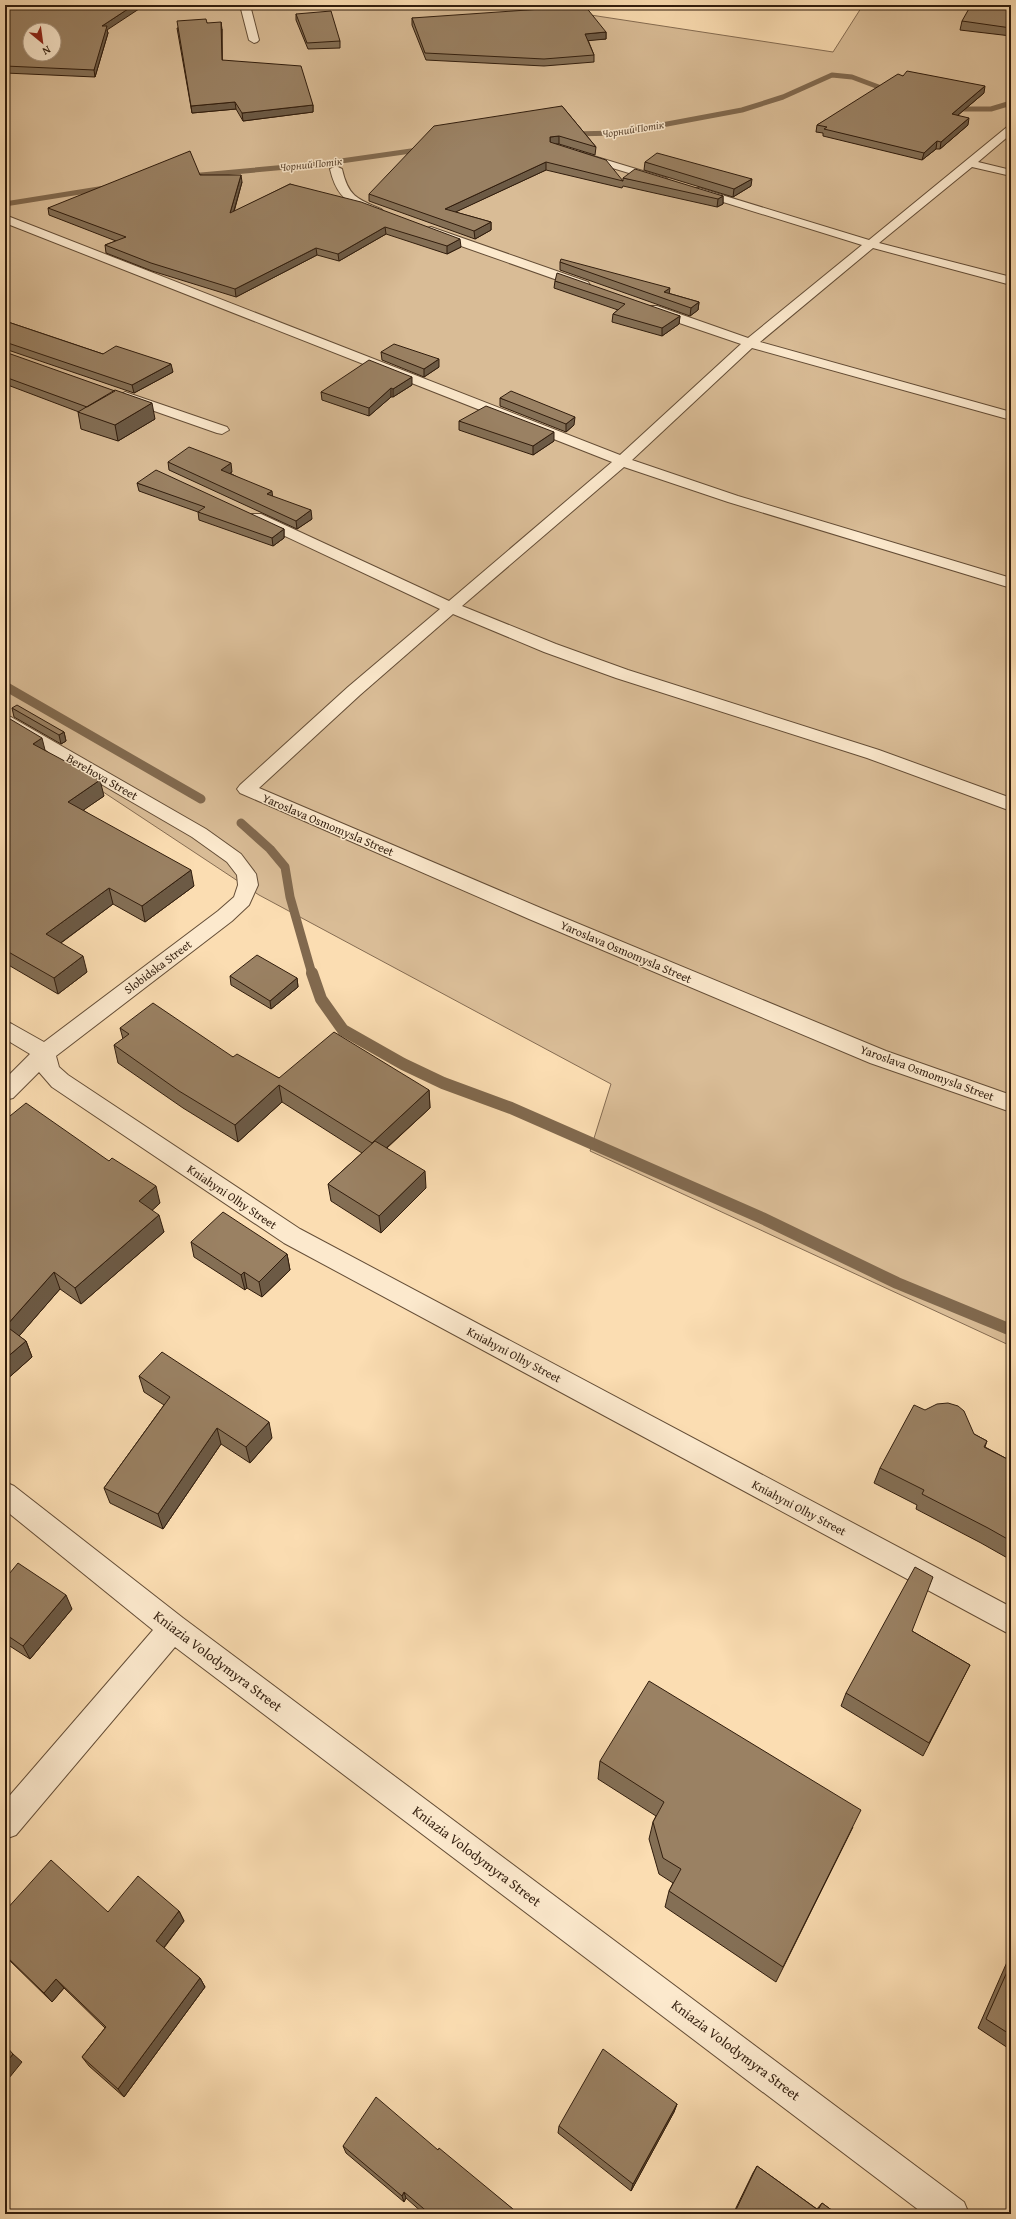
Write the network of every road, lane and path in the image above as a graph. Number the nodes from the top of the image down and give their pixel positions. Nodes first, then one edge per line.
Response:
1 (245, 5) edge
2 (254, 40) dead end
3 (1011, 129) edge
4 (570, 151) edge
5 (969, 163) junction
6 (336, 169) dead end
7 (1011, 173) edge
8 (388, 215) edge
9 (5, 219) edge
10 (418, 226) edge
11 (870, 244) junction
12 (1011, 281) edge
13 (595, 289) edge
14 (639, 304) edge
15 (750, 343) junction
16 (110, 391) edge
17 (1011, 416) edge
18 (222, 430) dead end
19 (622, 461) junction
20 (243, 511) edge
21 (1011, 583) edge
22 (452, 608) junction
23 (5, 721) edge
24 (1011, 805) edge
25 (199, 833) joint
26 (5, 1029) edge
27 (45, 1053) junction
28 (5, 1092) edge
29 (1011, 1104) edge
30 (5, 1494) edge
31 (1011, 1622) edge
32 (173, 1628) junction
33 (5, 1824) edge
34 (952, 2214) edge

1 - 2 street
3 - 5 street
4 - 11 street
5 - 7 street
5 - 11 street
6 - 8 street
9 - 19 street
10 - 13 street
11 - 12 street
11 - 15 street
14 - 15 street
15 - 17 street
15 - 19 street
16 - 18 street
19 - 21 street
19 - 22 street
20 - 22 street
22 - 24 street
22 - 29 street, Yaroslava Osmomysla Street
23 - 25 street, Berehova Street
25 - 27 street, Slobidska Street
26 - 27 street
27 - 28 street, Slobidska Street
27 - 31 street, Kniahyni Olhy Street
30 - 32 street, Kniazia Volodymyra Street
32 - 33 street
32 - 34 street, Kniazia Volodymyra Street

